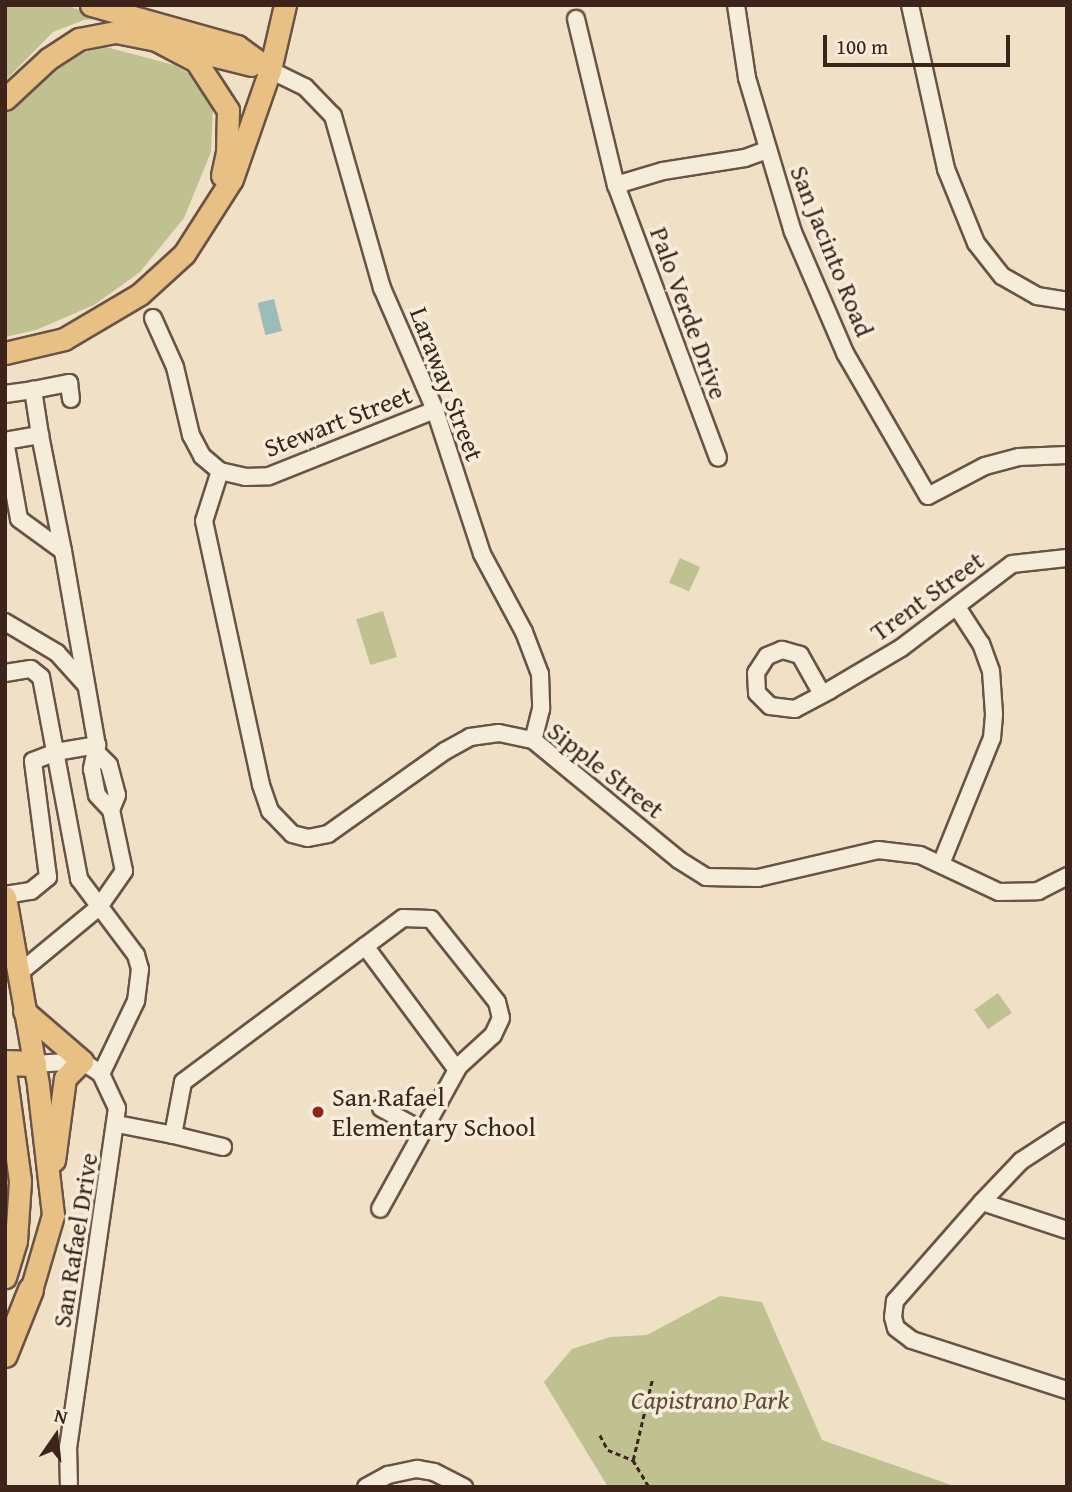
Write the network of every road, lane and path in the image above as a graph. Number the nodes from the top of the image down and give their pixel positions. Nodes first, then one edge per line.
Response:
1 (91, 5) edge
2 (285, 5) edge
3 (736, 5) edge
4 (910, 5) edge
5 (576, 19) dead end
6 (156, 40) junction
7 (270, 70) junction
8 (5, 99) edge
9 (766, 150) junction
10 (616, 185) junction
11 (212, 215) junction
12 (1067, 301) edge
13 (153, 318) dead end
14 (5, 353) edge
15 (33, 390) junction
16 (5, 394) edge
17 (71, 399) dead end
18 (435, 410) junction
19 (40, 435) junction
20 (5, 441) edge
21 (1067, 455) edge
22 (718, 458) dead end
23 (220, 471) junction
24 (63, 551) junction
25 (1067, 558) edge
26 (957, 607) junction
27 (5, 622) edge
28 (5, 673) edge
29 (85, 684) junction
30 (822, 694) dead end
31 (533, 740) junction
32 (98, 749) junction
33 (56, 752) junction
34 (941, 864) junction
35 (1067, 876) edge
36 (5, 896) edge
37 (99, 907) junction
38 (365, 946) junction
39 (18, 974) junction
40 (24, 1011) junction
41 (82, 1061) junction
42 (5, 1062) edge
43 (34, 1064) junction
44 (457, 1070) junction
45 (5, 1071) edge
46 (101, 1074) junction
47 (381, 1108) dead end
48 (117, 1124) junction
49 (423, 1131) junction
50 (1067, 1131) edge
51 (173, 1135) junction
52 (223, 1147) dead end
53 (51, 1180) junction
54 (982, 1202) junction
55 (380, 1209) dead end
56 (1067, 1230) edge
57 (5, 1277) edge
58 (32, 1290) junction
59 (5, 1333) edge
60 (5, 1355) edge
61 (652, 1380) dead end
62 (1067, 1390) edge
63 (600, 1435) dead end
64 (633, 1460) junction
65 (69, 1487) edge
66 (366, 1487) edge
67 (464, 1487) edge
68 (649, 1487) edge

1 - 7 main road
2 - 7 main road
3 - 9 street, San Jacinto Road
4 - 12 street
5 - 10 street, Palo Verde Drive
6 - 7 main road
6 - 8 main road
6 - 11 main road
7 - 11 main road
7 - 18 street, Laraway Street
9 - 10 street
9 - 21 street, San Jacinto Road
10 - 22 street, Palo Verde Drive
11 - 14 main road
13 - 23 street
15 - 16 street
15 - 17 street
15 - 19 street
18 - 23 street, Stewart Street
18 - 31 street, Laraway Street
19 - 20 street
19 - 24 street
20 - 24 street
23 - 31 street, Sipple Street
24 - 29 street
25 - 26 street, Trent Street
26 - 30 street, Trent Street
26 - 34 street
27 - 29 street
28 - 33 street
29 - 32 street
31 - 34 street, Sipple Street
32 - 33 street
32 - 37 street
33 - 36 street
33 - 37 street
34 - 35 street, Sipple Street
36 - 39 main road
37 - 39 street
37 - 46 street
38 - 44 street
38 - 44 street
38 - 51 street
39 - 40 main road
40 - 41 main road
40 - 43 main road
41 - 43 street
41 - 46 street
41 - 53 main road
42 - 43 highway
43 - 53 main road
44 - 49 street
45 - 57 main road
46 - 48 street, San Rafael Drive
47 - 49 street
48 - 51 street
48 - 65 street, San Rafael Drive
49 - 55 street
50 - 54 street
51 - 52 street
53 - 58 main road
54 - 56 street
54 - 62 street
58 - 59 main road
58 - 60 highway
61 - 64 path
63 - 64 path
64 - 68 path
66 - 67 street

